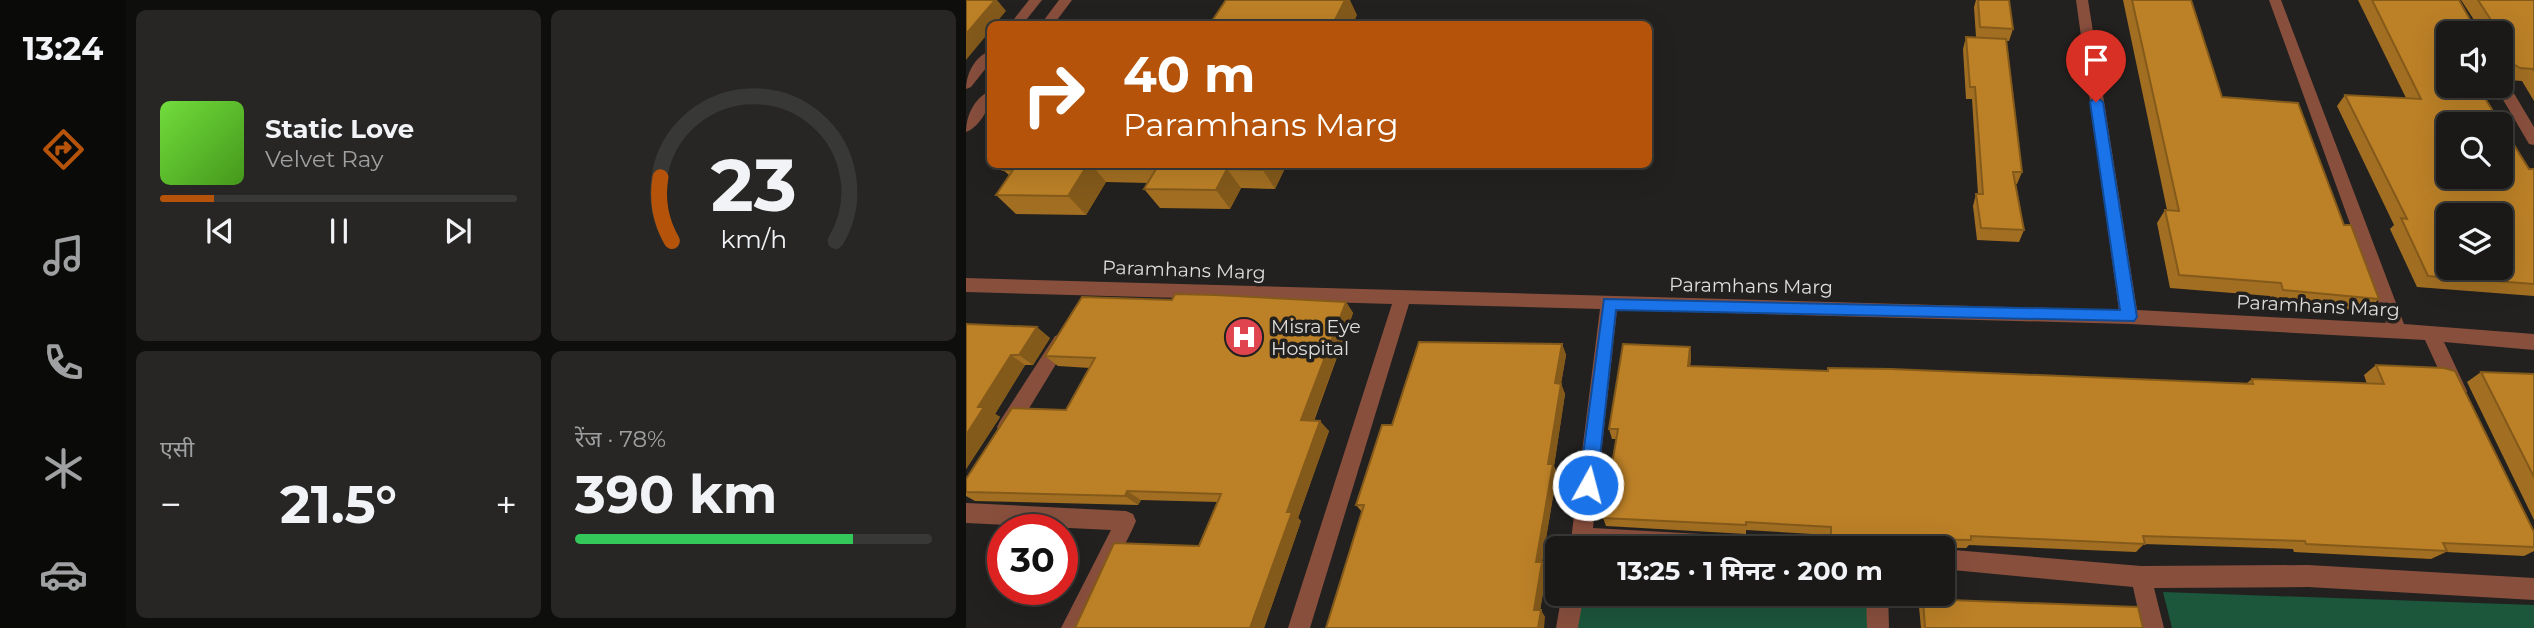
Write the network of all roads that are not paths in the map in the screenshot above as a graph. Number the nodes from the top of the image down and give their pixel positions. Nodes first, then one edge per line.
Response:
1 (1036, 0) edge
2 (1066, 0) edge
3 (2082, 0) edge
4 (2275, 0) edge
5 (1018, 21) edge
6 (1049, 21) edge
7 (987, 59) edge
8 (966, 84) edge
9 (2510, 98) edge
10 (987, 100) edge
11 (966, 127) edge
12 (2534, 140) edge
13 (966, 285) edge
14 (1095, 288) junction
15 (1402, 298) junction
16 (1609, 304) junction
17 (2129, 317) junction
18 (2398, 331) junction
19 (2431, 333) junction
20 (2534, 342) edge
21 (2465, 405) edge
22 (995, 447) edge
23 (966, 513) edge
24 (1582, 536) edge
25 (1955, 560) edge
26 (2141, 577) junction
27 (2534, 589) edge
28 (1571, 606) edge
29 (1877, 606) edge
30 (1072, 628) edge
31 (1299, 628) edge
32 (1567, 628) edge
33 (1878, 628) edge
34 (2153, 628) edge

1 - 5 street
2 - 6 street
3 - 17 street
4 - 18 street
7 - 8 street
9 - 12 street
10 - 11 street
13 - 14 street, Paramhans Marg
14 - 15 street, Paramhans Marg
14 - 22 street
15 - 16 street, Paramhans Marg
15 - 31 street
16 - 17 street, Paramhans Marg
16 - 24 street
17 - 18 street, Paramhans Marg
18 - 19 street, Paramhans Marg
19 - 20 street, Paramhans Marg
19 - 21 street
23 - 30 street
25 - 26 street
26 - 27 street
26 - 34 street
28 - 32 street
29 - 33 street

